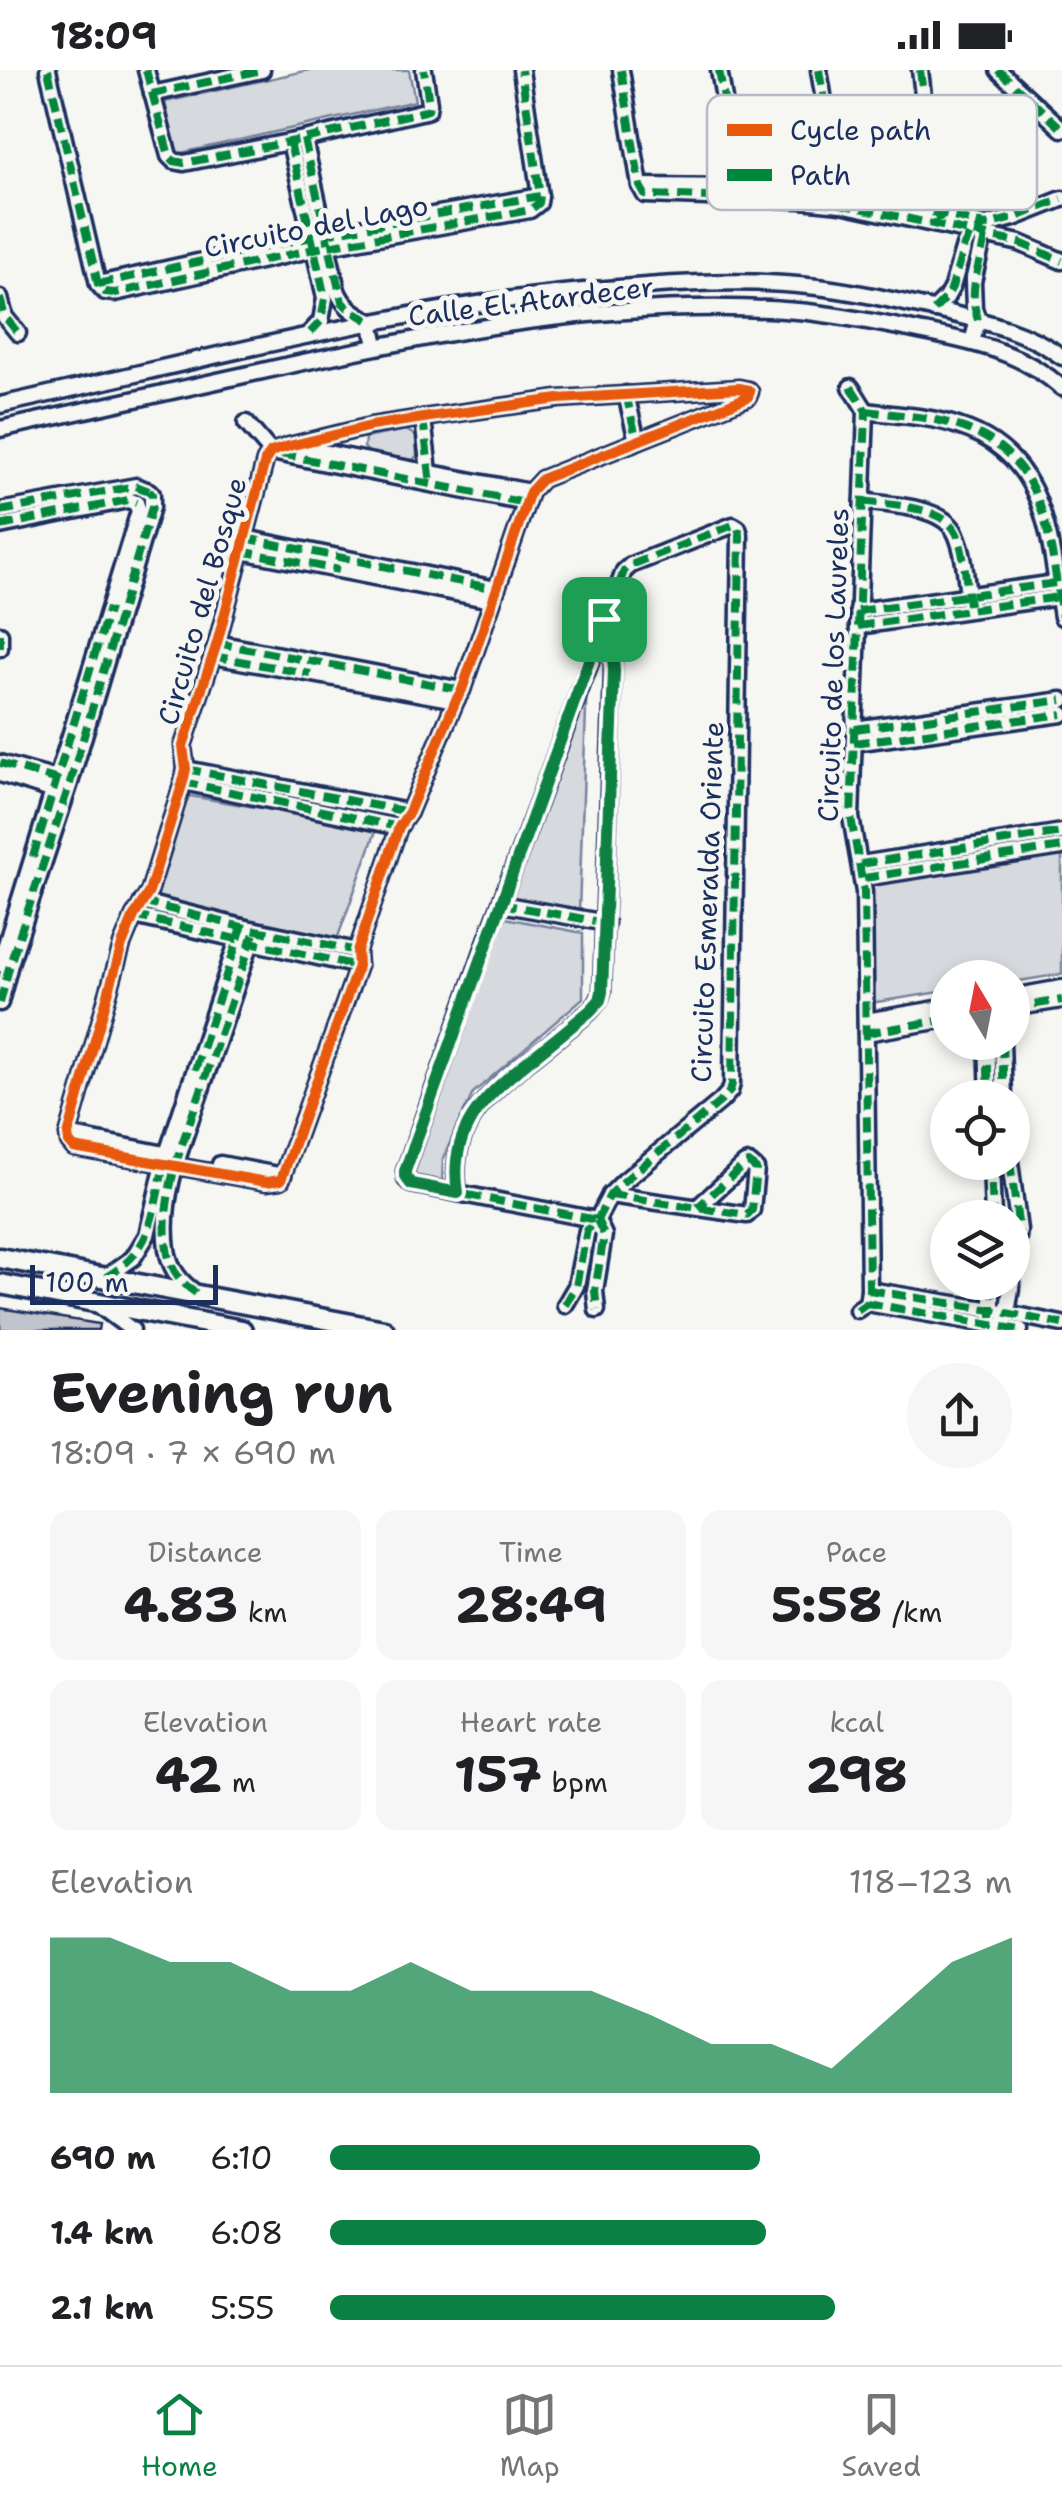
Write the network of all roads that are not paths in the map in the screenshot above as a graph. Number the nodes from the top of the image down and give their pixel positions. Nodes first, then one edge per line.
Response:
1 (48, 70) edge
2 (146, 70) edge
3 (262, 70) edge
4 (424, 70) edge
5 (521, 70) edge
6 (622, 70) edge
7 (720, 70) edge
8 (820, 70) edge
9 (920, 70) edge
10 (998, 70) edge
11 (152, 94) junction
12 (724, 95) edge
13 (824, 95) edge
14 (923, 95) edge
15 (1025, 95) edge
16 (1037, 106) edge
17 (1062, 129) edge
18 (297, 141) junction
19 (707, 193) edge
20 (1062, 199) edge
21 (1037, 209) edge
22 (896, 210) edge
23 (937, 210) edge
24 (1034, 210) edge
25 (938, 219) junction
26 (980, 232) junction
27 (320, 242) junction
28 (1062, 261) edge
29 (596, 289) junction
30 (0, 298) edge
31 (934, 310) junction
32 (598, 314) junction
33 (2, 318) edge
34 (978, 320) junction
35 (371, 322) junction
36 (18, 333) dead end
37 (308, 336) junction
38 (972, 342) junction
39 (376, 345) junction
40 (1062, 357) edge
41 (159, 370) junction
42 (851, 387) dead end
43 (1062, 388) edge
44 (164, 392) junction
45 (626, 394) junction
46 (0, 405) edge
47 (866, 411) junction
48 (424, 418) junction
49 (246, 424) dead end
50 (0, 429) edge
51 (637, 441) junction
52 (288, 446) junction
53 (271, 452) junction
54 (430, 478) junction
55 (149, 491) junction
56 (528, 498) junction
57 (862, 501) junction
58 (136, 503) junction
59 (0, 511) edge
60 (0, 526) edge
61 (243, 545) junction
62 (1058, 590) junction
63 (494, 595) junction
64 (969, 603) junction
65 (1062, 617) edge
66 (604, 619) junction
67 (858, 619) junction
68 (0, 634) edge
69 (105, 643) junction
70 (0, 648) edge
71 (215, 650) junction
72 (459, 695) junction
73 (1062, 700) edge
74 (1062, 714) edge
75 (964, 721) junction
76 (855, 736) junction
77 (0, 763) edge
78 (0, 774) edge
79 (184, 775) junction
80 (61, 787) junction
81 (286, 795) junction
82 (408, 812) junction
83 (399, 826) junction
84 (1062, 832) edge
85 (1062, 847) edge
86 (973, 854) junction
87 (862, 871) junction
88 (501, 904) junction
89 (138, 909) junction
90 (606, 923) junction
91 (247, 935) junction
92 (358, 959) junction
93 (4, 964) edge
94 (1062, 988) edge
95 (1030, 993) edge
96 (1062, 1000) edge
97 (0, 1004) edge
98 (1030, 1005) edge
99 (930, 1011) edge
100 (930, 1021) edge
101 (866, 1027) junction
102 (172, 1160) junction
103 (458, 1193) junction
104 (610, 1195) junction
105 (161, 1207) junction
106 (698, 1207) junction
107 (597, 1220) junction
108 (0, 1258) edge
109 (106, 1277) junction
110 (0, 1284) edge
111 (196, 1293) junction
112 (92, 1300) junction
113 (565, 1305) dead end
114 (598, 1310) dead end
115 (1003, 1320) edge
116 (1062, 1324) edge
117 (132, 1330) edge
118 (242, 1330) edge
119 (384, 1330) edge

1 - 27 street, Circuito del Lago
2 - 11 street
3 - 11 street
4 - 18 street
5 - 27 street, Circuito del Lago
6 - 19 street
7 - 12 street
8 - 13 street
9 - 14 street
10 - 15 street
11 - 18 street
16 - 17 street
18 - 27 street
20 - 21 street
22 - 25 street
23 - 25 street
24 - 26 street
25 - 26 street
26 - 28 street
26 - 31 street
26 - 34 street
27 - 35 street
27 - 37 street
29 - 31 street, Calle El Atardecer
29 - 32 street
29 - 35 street, Calle El Atardecer
30 - 33 street
31 - 34 street, Calle El Atardecer
32 - 38 street, Calle El Atardecer
32 - 39 street, Calle El Atardecer
33 - 36 street
34 - 38 street
34 - 40 street, Calle El Atardecer
35 - 37 street, Calle El Atardecer
35 - 39 street
37 - 41 street, Calle El Atardecer
38 - 43 street, Calle El Atardecer
39 - 44 street, Calle El Atardecer
41 - 44 street
41 - 46 street, Calle El Atardecer
42 - 47 street
44 - 50 street, Calle El Atardecer
45 - 48 street, Circuito del Bosque
45 - 51 street
45 - 51 street, Circuito del Bosque
47 - 57 street, Circuito de los Laureles
47 - 62 street
48 - 52 street, Circuito del Bosque
48 - 54 street
49 - 53 street
51 - 56 street, Circuito del Bosque
52 - 53 street, Circuito del Bosque
52 - 54 street
53 - 54 street
53 - 61 street, Circuito del Bosque
54 - 56 street
55 - 58 street
55 - 59 street
55 - 69 street
56 - 63 street, Circuito del Bosque
57 - 64 street
57 - 67 street, Circuito de los Laureles
58 - 60 street
58 - 69 street
61 - 63 street
61 - 71 street, Circuito del Bosque
62 - 64 street
62 - 65 street
63 - 72 street, Circuito del Bosque
64 - 67 street
66 - 88 street
66 - 90 street
66 - 104 street, Circuito Esmeralda Oriente
67 - 76 street, Circuito de los Laureles
68 - 70 street
69 - 80 street
71 - 72 street
71 - 79 street, Circuito del Bosque
72 - 82 street, Circuito del Bosque
73 - 75 street
74 - 75 street
75 - 76 street
76 - 87 street, Circuito de los Laureles
77 - 80 street
78 - 80 street
79 - 81 street
79 - 89 street, Circuito del Bosque
80 - 93 street
81 - 82 street
81 - 83 street
82 - 83 street, Circuito del Bosque
83 - 92 street, Circuito del Bosque
84 - 86 street
85 - 86 street
86 - 87 street
87 - 101 street, Circuito de los Laureles
88 - 90 street
88 - 103 street
89 - 91 street
89 - 102 street, Circuito del Bosque
90 - 103 street
91 - 92 street
91 - 102 street
92 - 102 street, Circuito del Bosque
93 - 97 street
94 - 95 street
96 - 98 street
99 - 101 street
100 - 101 street
101 - 115 street, Circuito de los Laureles
102 - 105 street
103 - 107 street
104 - 106 street
104 - 107 street, Circuito Esmeralda Oriente
105 - 109 street
105 - 111 street
106 - 106 street
107 - 113 street, Circuito Esmeralda Oriente
107 - 114 street, Circuito Esmeralda Oriente
108 - 109 main road
109 - 111 main road
110 - 112 main road
111 - 119 main road
112 - 117 street
112 - 118 main road
115 - 116 street, Circuito de los Laureles

